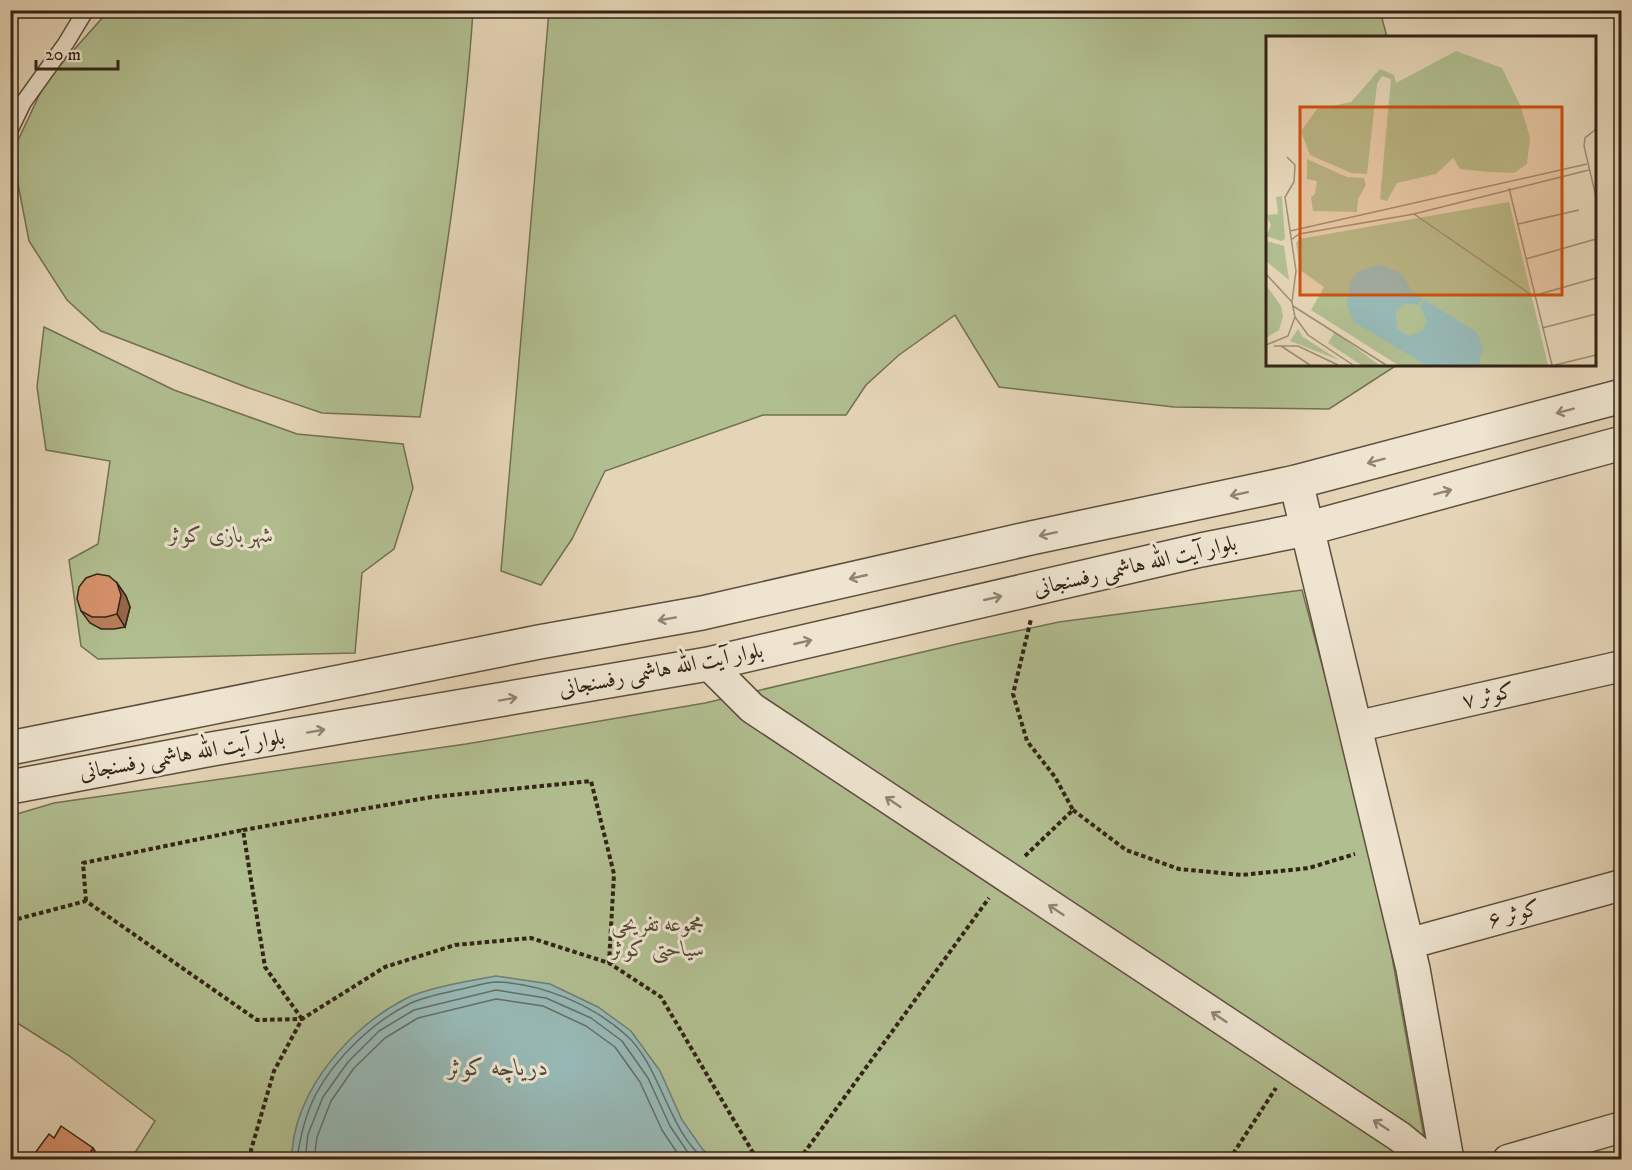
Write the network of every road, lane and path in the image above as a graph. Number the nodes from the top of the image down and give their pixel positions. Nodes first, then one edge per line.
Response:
1 (86, 10) edge
2 (10, 130) edge
3 (1622, 396) edge
4 (1622, 443) edge
5 (1296, 482) junction
6 (1306, 529) junction
7 (1039, 587) junction
8 (708, 664) junction
9 (1622, 666) edge
10 (1354, 727) junction
11 (10, 748) edge
12 (10, 787) edge
13 (1073, 810) junction
14 (243, 830) junction
15 (1383, 845) junction
16 (1005, 876) junction
17 (1622, 885) edge
18 (86, 901) junction
19 (10, 921) edge
20 (1407, 944) junction
21 (609, 963) junction
22 (302, 1019) junction
23 (1291, 1065) junction
24 (1622, 1128) edge
25 (252, 1160) edge
26 (760, 1160) edge
27 (799, 1160) edge
28 (1229, 1160) edge
29 (1428, 1160) edge
30 (1447, 1160) edge
31 (1508, 1160) edge

1 - 2 lane
3 -> 5 street, بلوار آیت الله هاشمی رفسنجانی
6 -> 4 street, بلوار آیت الله هاشمی رفسنجانی
5 - 6 street
5 -> 11 street, بلوار آیت الله هاشمی رفسنجانی
6 - 7 street, بلوار آیت الله هاشمی رفسنجانی
6 - 10 street
8 -> 7 street, بلوار آیت الله هاشمی رفسنجانی
7 - 13 path
12 -> 8 street, بلوار آیت الله هاشمی رفسنجانی
16 -> 8 street
9 - 10 street, کوثر ۷
10 - 15 street
13 - 15 path
13 - 16 path
14 - 18 path
14 - 21 path
14 - 22 path
15 - 20 street
23 -> 16 street
16 - 27 path
17 - 20 street, کوثر ۶
18 - 19 path
18 - 22 path
20 - 30 street
21 - 22 path
21 - 26 path
22 - 25 path
23 - 28 path
29 -> 23 street
24 - 31 street

